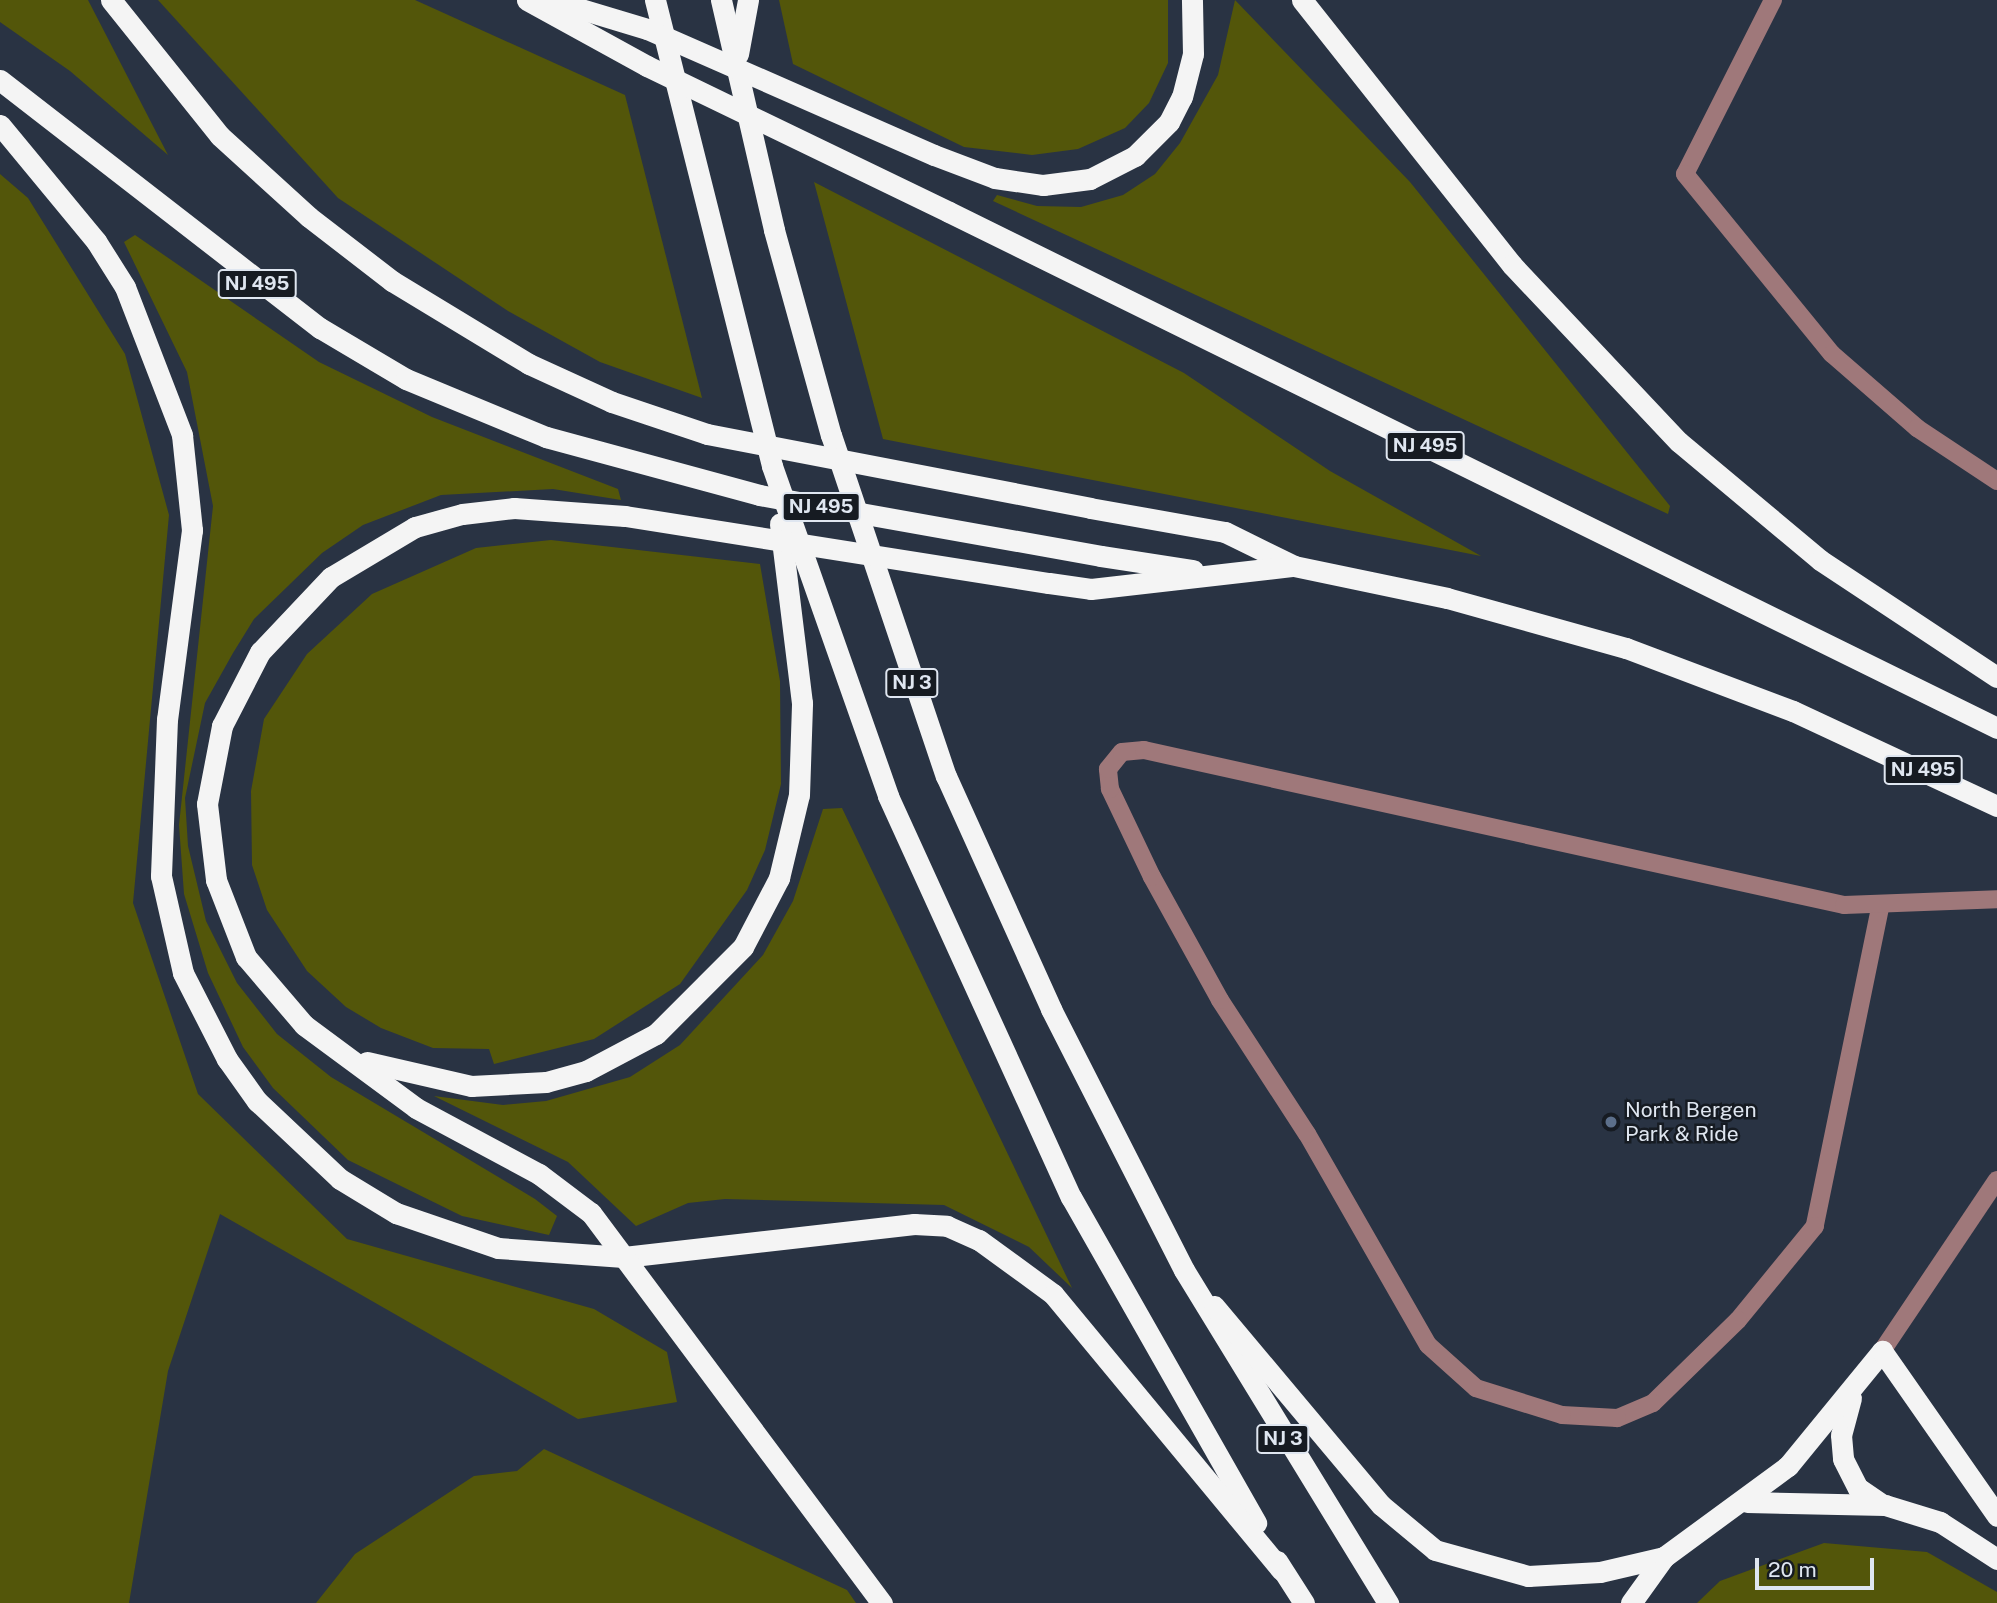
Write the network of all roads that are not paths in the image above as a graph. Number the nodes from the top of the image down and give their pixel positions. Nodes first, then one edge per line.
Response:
1 (111, 0) edge
2 (527, 0) edge
3 (551, 0) edge
4 (655, 0) edge
5 (721, 0) edge
6 (748, 0) edge
7 (1192, 0) edge
8 (1302, 0) edge
9 (1773, 0) edge
10 (737, 59) junction
11 (0, 80) edge
12 (0, 125) edge
13 (772, 466) junction
14 (1997, 481) edge
15 (1294, 565) junction
16 (1221, 575) junction
17 (1997, 677) edge
18 (1997, 727) edge
19 (1997, 806) edge
20 (1997, 899) edge
21 (1880, 908) junction
22 (346, 1055) junction
23 (1997, 1180) edge
24 (624, 1257) junction
25 (1184, 1270) junction
26 (1882, 1351) junction
27 (1857, 1385) junction
28 (1747, 1502) junction
29 (1885, 1505) junction
30 (1997, 1516) edge
31 (1664, 1557) junction
32 (1997, 1559) edge
33 (1282, 1571) junction
34 (882, 1603) edge
35 (1304, 1603) edge
36 (1388, 1603) edge
37 (1631, 1603) edge

1 - 15 highway, bridge
2 - 18 highway, NJ 495, bridge
3 - 7 highway, bridge
4 - 13 highway, NJ 3
5 - 10 highway, NJ 3
6 - 10 highway
8 - 17 highway
9 - 14 lane
10 - 25 highway, NJ 3
11 - 16 highway, NJ 495, bridge
12 - 24 highway
13 - 22 highway
13 - 33 highway, NJ 3
15 - 16 highway, NJ 495
15 - 19 highway, NJ 495
16 - 22 highway, bridge
20 - 21 lane
21 - 21 lane
22 - 24 highway
23 - 26 lane
24 - 33 highway
24 - 34 highway
25 - 31 highway
25 - 36 highway, NJ 3
26 - 27 highway
26 - 30 highway
27 - 28 highway
27 - 29 highway
28 - 29 highway
28 - 31 highway
29 - 32 highway
31 - 37 highway
33 - 35 highway, NJ 3

